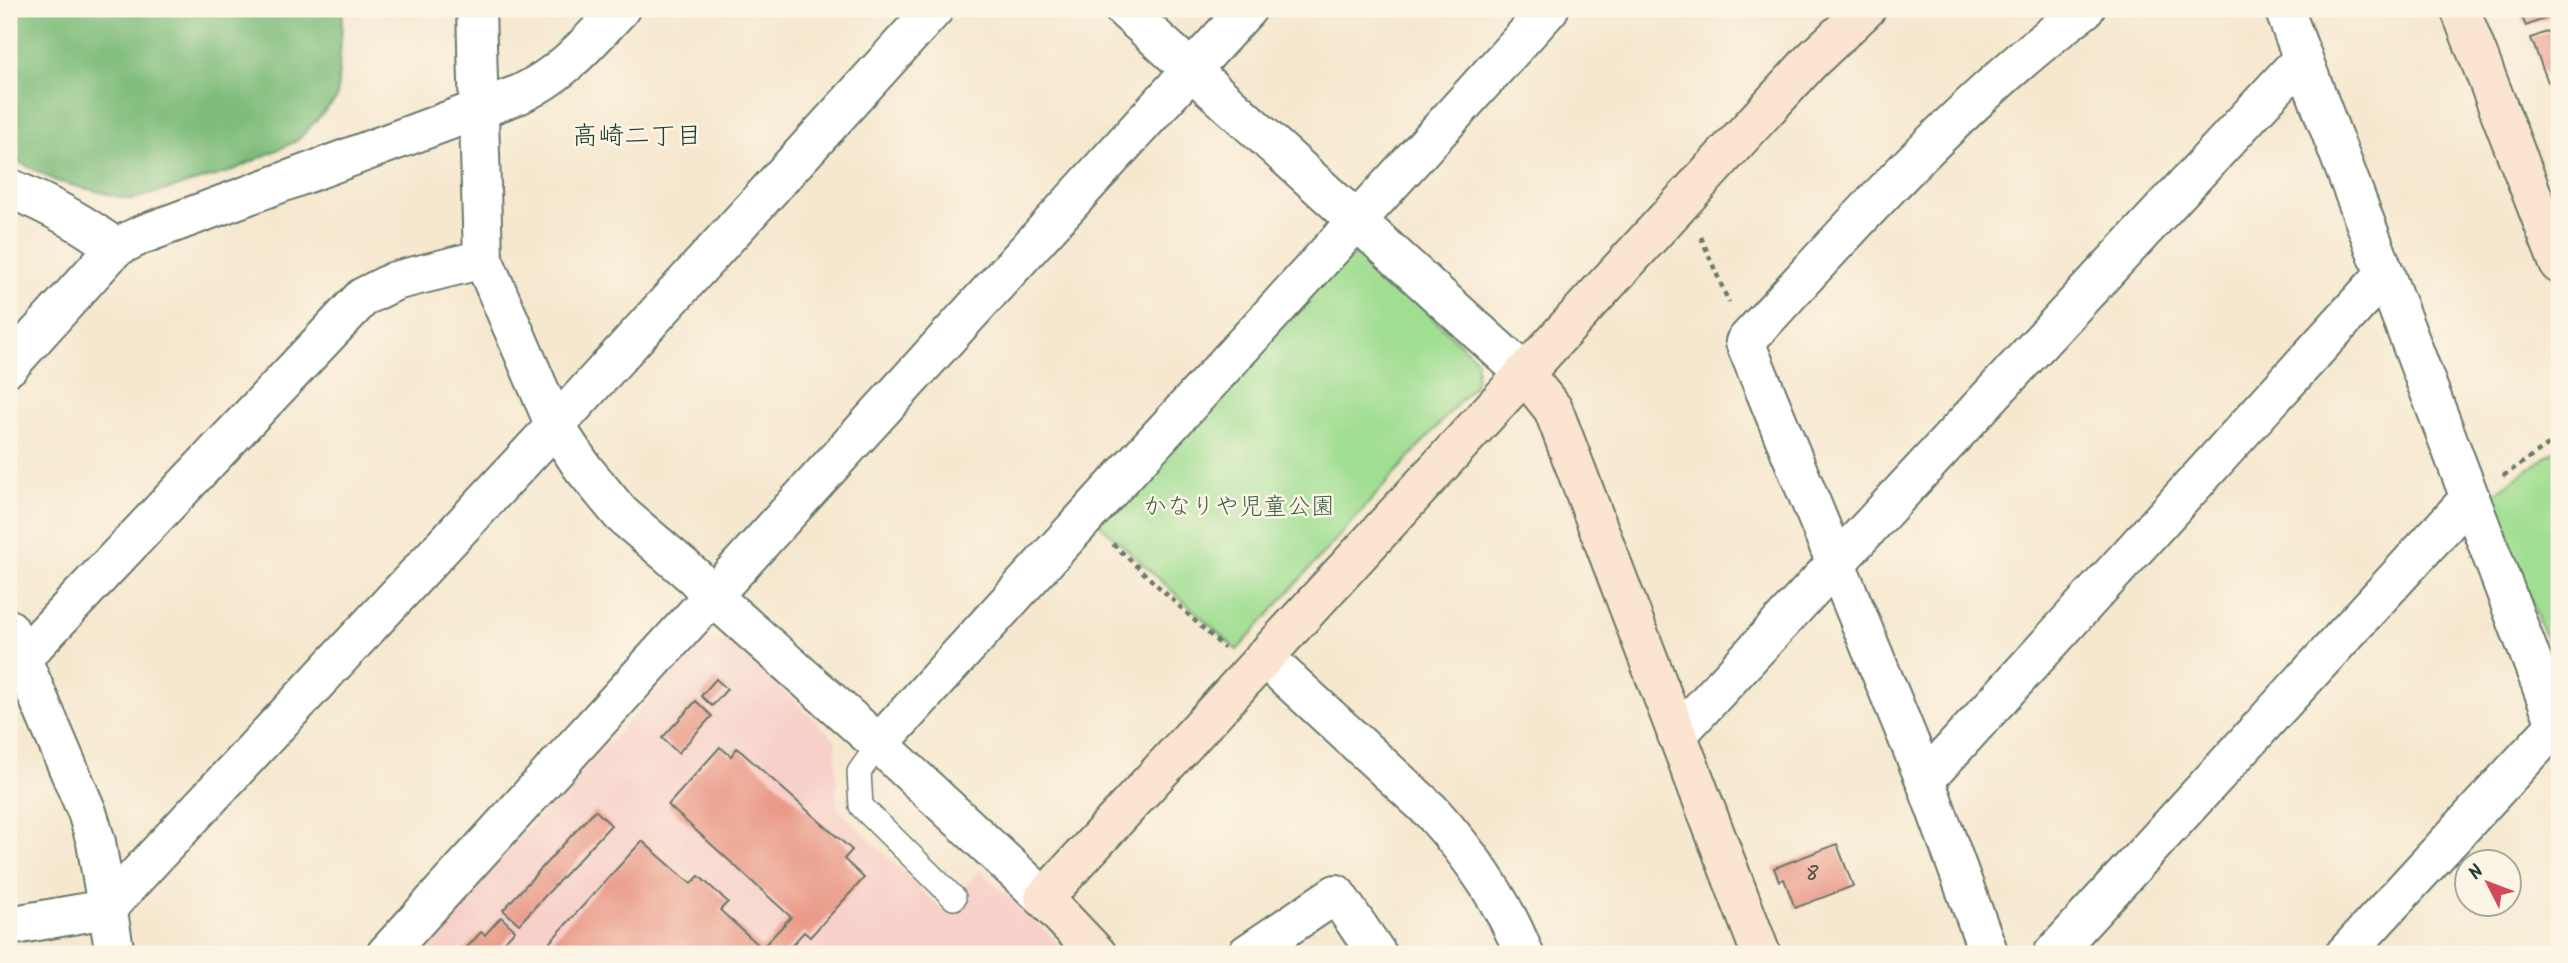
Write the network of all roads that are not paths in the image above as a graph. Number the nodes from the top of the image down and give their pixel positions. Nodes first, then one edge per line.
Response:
1 (476, 9) edge
2 (620, 9) edge
3 (934, 9) edge
4 (1124, 9) edge
5 (1247, 9) edge
6 (1549, 9) edge
7 (1866, 9) edge
8 (2085, 9) edge
9 (2284, 9) edge
10 (2460, 9) edge
11 (2303, 58) junction
12 (1191, 70) junction
13 (478, 109) junction
14 (9, 188) edge
15 (1358, 221) junction
16 (115, 248) junction
17 (483, 259) junction
18 (2559, 264) edge
19 (2385, 274) junction
20 (9, 366) edge
21 (1524, 373) junction
22 (555, 426) junction
23 (2470, 498) junction
24 (1837, 563) junction
25 (712, 596) junction
26 (16, 643) edge
27 (1248, 656) junction
28 (2558, 728) edge
29 (1677, 736) junction
30 (879, 744) junction
31 (1925, 780) junction
32 (954, 898) dead end
33 (1044, 898) junction
34 (106, 909) junction
35 (9, 926) edge
36 (114, 954) edge
37 (386, 954) edge
38 (1097, 954) edge
39 (1247, 954) edge
40 (1377, 954) edge
41 (1524, 954) edge
42 (1761, 954) edge
43 (1989, 954) edge
44 (2053, 954) edge
45 (2345, 954) edge

1 - 13 street
2 - 13 street
3 - 22 street
4 - 12 street
5 - 12 street
6 - 15 street
7 - 21 street
8 - 24 street
9 - 11 street
10 - 18 street
11 - 19 street
11 - 24 street
12 - 15 street
12 - 25 street
13 - 16 street
13 - 17 street
14 - 16 street
15 - 21 street
15 - 30 street
16 - 20 street
17 - 22 street
17 - 26 street
19 - 23 street
19 - 31 street
21 - 27 street
21 - 29 street
22 - 25 street
22 - 34 street
23 - 28 street
23 - 44 street
24 - 29 street
24 - 31 street
25 - 30 street
25 - 37 street
26 - 34 street
27 - 33 street
27 - 41 street
28 - 45 street
29 - 42 street
30 - 32 lane
30 - 33 street
31 - 43 street
33 - 38 street
34 - 35 street
34 - 36 street
39 - 40 street

